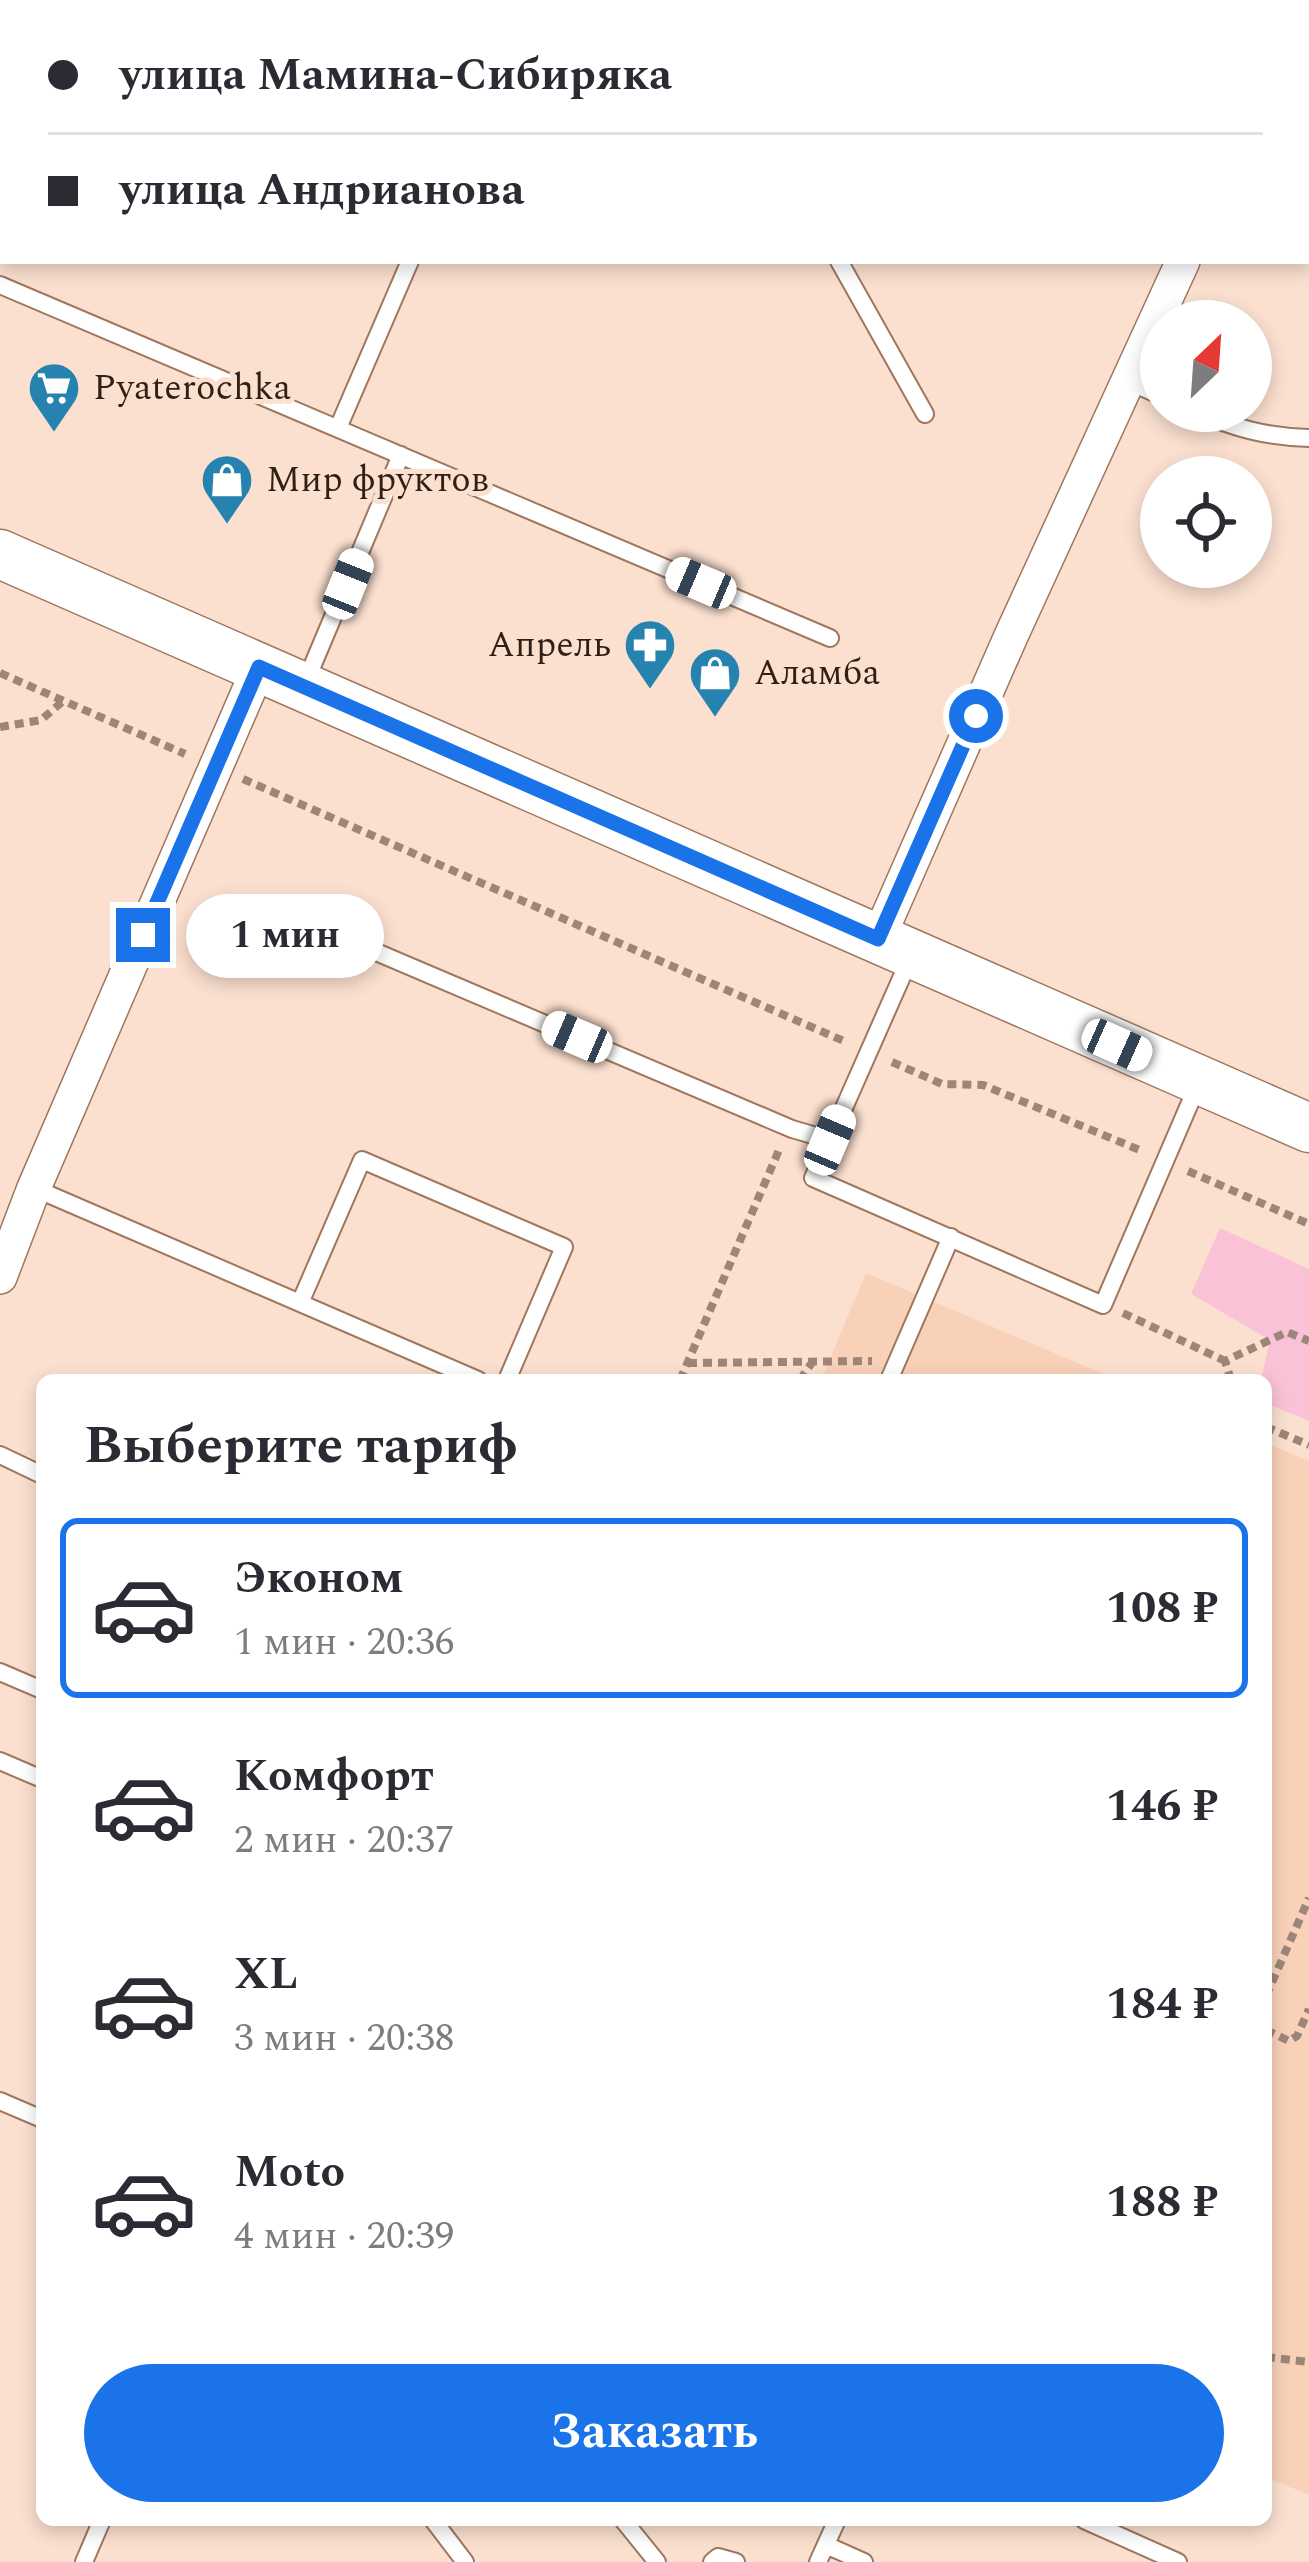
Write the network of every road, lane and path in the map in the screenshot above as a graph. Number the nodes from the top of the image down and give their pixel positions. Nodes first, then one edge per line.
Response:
1 (409, 264) edge
2 (841, 264) edge
3 (1182, 264) edge
4 (0, 285) edge
5 (1128, 381) junction
6 (1140, 386) edge
7 (926, 414) dead end
8 (338, 428) junction
9 (1252, 432) edge
10 (1309, 438) edge
11 (401, 455) junction
12 (0, 554) edge
13 (830, 638) dead end
14 (259, 667) junction
15 (0, 673) edge
16 (304, 687) junction
17 (62, 702) junction
18 (0, 727) edge
19 (215, 767) junction
20 (362, 946) dead end
21 (895, 947) junction
22 (868, 1052) junction
23 (1199, 1082) junction
24 (1309, 1128) edge
25 (792, 1129) junction
26 (830, 1140) junction
27 (1166, 1161) junction
28 (34, 1188) junction
29 (1309, 1224) edge
30 (951, 1238) junction
31 (0, 1277) edge
32 (300, 1304) junction
33 (1103, 1305) junction
34 (1309, 1341) edge
35 (813, 1361) junction
36 (897, 1361) junction
37 (1225, 1361) junction
38 (688, 1363) junction
39 (464, 1374) edge
40 (510, 1374) edge
41 (683, 1374) edge
42 (804, 1374) edge
43 (892, 1374) edge
44 (1229, 1374) edge
45 (1272, 1429) edge
46 (1309, 1445) edge
47 (0, 1455) edge
48 (36, 1471) edge
49 (0, 1672) edge
50 (36, 1687) edge
51 (0, 1761) edge
52 (36, 1776) edge
53 (1309, 1898) edge
54 (1272, 1982) edge
55 (1309, 2008) edge
56 (1272, 2033) edge
57 (0, 2101) edge
58 (36, 2116) edge
59 (1272, 2358) edge
60 (1309, 2362) edge
61 (99, 2526) edge
62 (438, 2526) edge
63 (628, 2526) edge
64 (835, 2526) edge
65 (1097, 2526) edge
66 (822, 2554) edge
67 (84, 2562) edge
68 (465, 2562) edge
69 (657, 2562) edge
70 (712, 2562) edge
71 (736, 2562) edge
72 (864, 2562) edge
73 (1178, 2562) edge

1 - 8 lane
2 - 7 lane
3 - 5 street
4 - 8 lane
5 - 6 lane
5 - 21 street
8 - 11 lane
9 - 10 lane
11 - 13 lane
11 - 16 lane
12 - 14 main road
14 - 16 main road
14 - 19 street
15 - 17 path
16 - 21 main road
17 - 18 path
17 - 19 path
19 - 22 path
19 - 28 street
20 - 25 lane
21 - 22 lane
21 - 23 main road
22 - 26 lane
22 - 27 path
23 - 24 main road
23 - 27 lane
25 - 26 lane
25 - 38 path
26 - 30 lane
27 - 29 path
27 - 33 lane
28 - 31 street
28 - 32 lane
30 - 33 lane
30 - 36 lane
32 - 39 lane
32 - 40 lane
33 - 37 path
34 - 37 path
35 - 36 path
35 - 38 path
35 - 42 path
36 - 43 lane
37 - 44 path
38 - 41 path
45 - 46 path
47 - 48 lane
49 - 50 lane
51 - 52 lane
53 - 54 path
55 - 56 path
57 - 58 lane
59 - 60 path
61 - 67 lane
62 - 68 lane
63 - 69 lane
64 - 66 lane
65 - 73 lane
66 - 72 lane
70 - 71 lane

